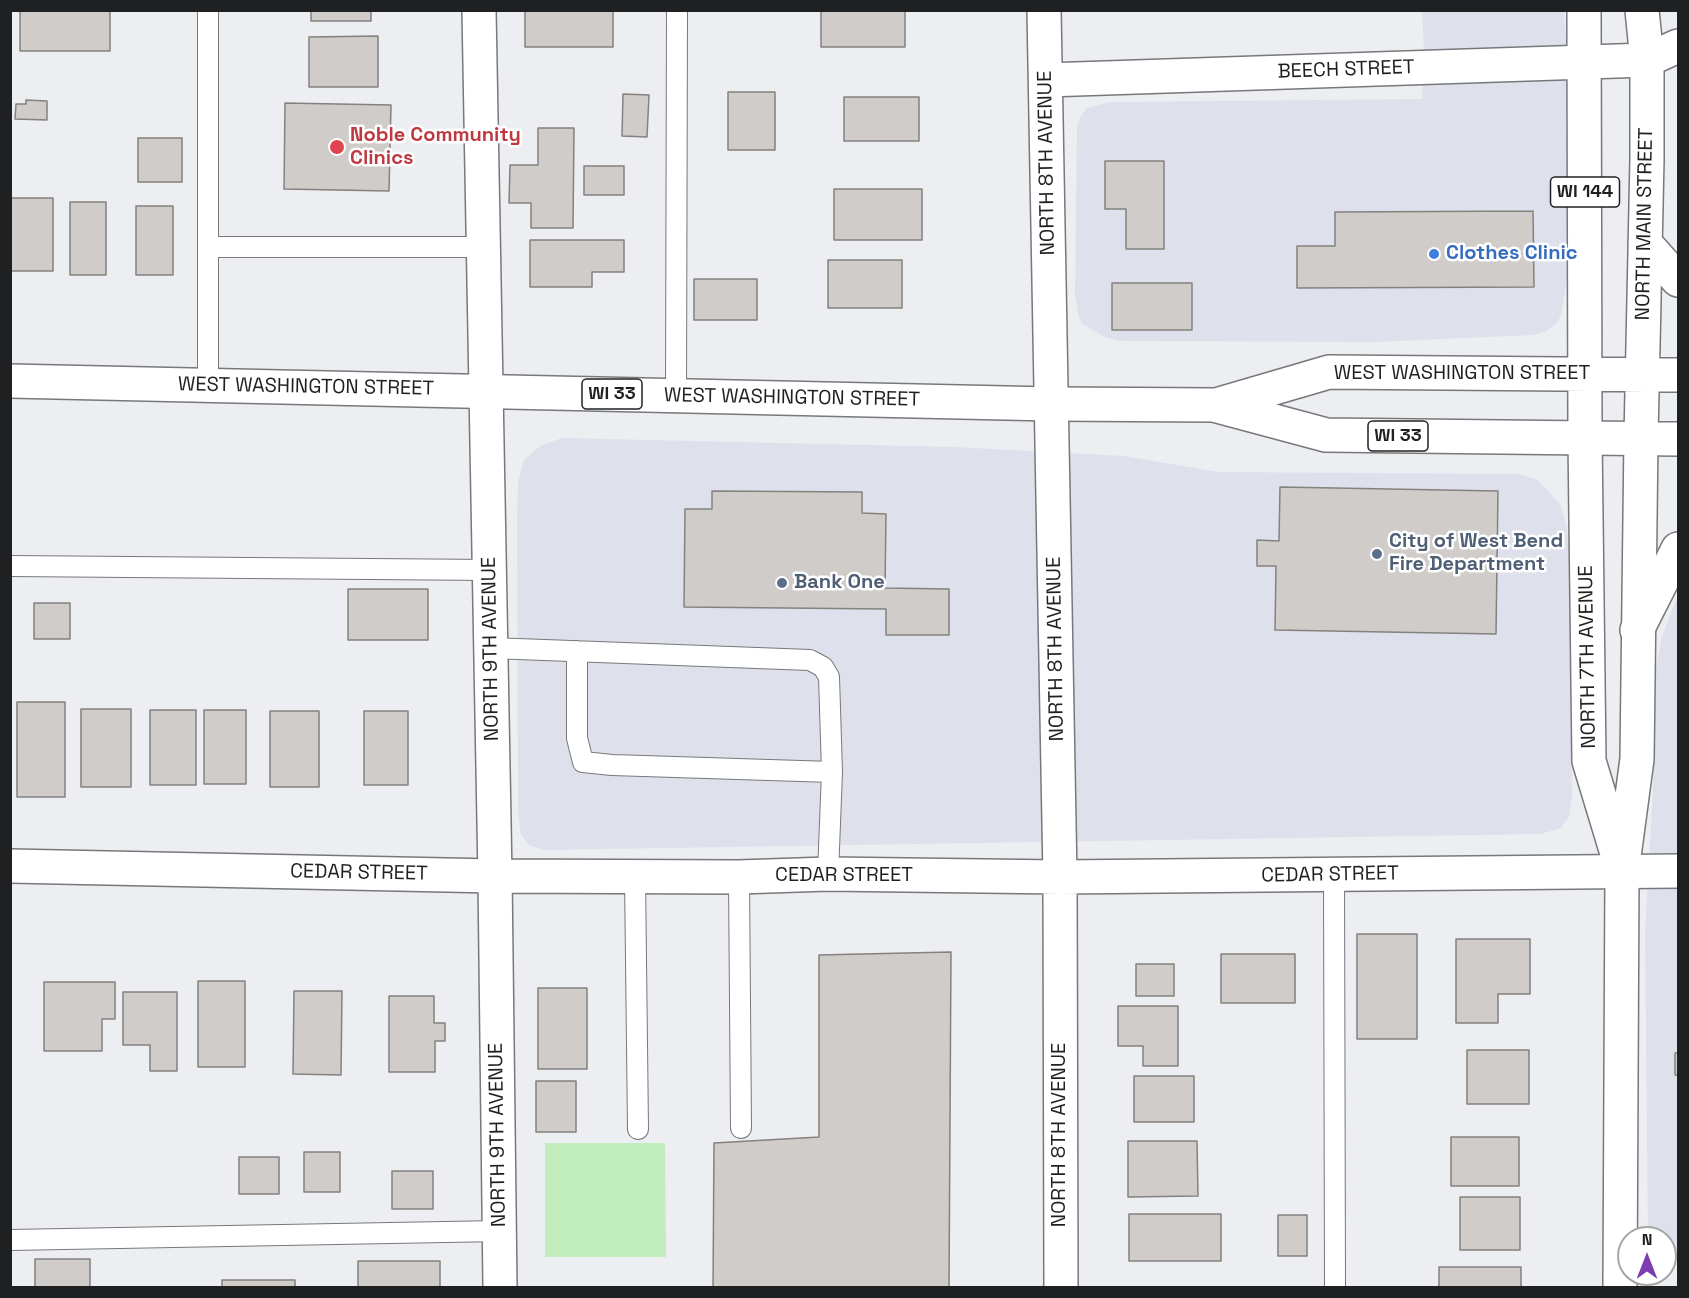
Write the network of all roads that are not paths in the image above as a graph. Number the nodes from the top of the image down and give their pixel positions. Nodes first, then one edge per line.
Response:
1 (208, 10) edge
2 (479, 10) edge
3 (677, 10) edge
4 (1044, 10) edge
5 (1584, 10) edge
6 (1642, 10) edge
7 (1678, 46) edge
8 (1647, 60) junction
9 (1585, 62) junction
10 (1046, 80) junction
11 (1645, 243) junction
12 (208, 247) junction
13 (483, 247) junction
14 (1678, 280) edge
15 (1585, 374) junction
16 (1642, 374) junction
17 (1678, 375) edge
18 (10, 381) edge
19 (208, 385) junction
20 (486, 391) junction
21 (676, 395) junction
22 (1051, 404) junction
23 (1214, 405) junction
24 (1586, 438) junction
25 (1641, 438) junction
26 (1678, 439) edge
27 (1678, 549) edge
28 (10, 566) edge
29 (489, 570) junction
30 (1637, 630) junction
31 (491, 648) junction
32 (577, 651) junction
33 (832, 772) junction
34 (10, 866) edge
35 (1622, 871) junction
36 (1678, 871) edge
37 (828, 874) junction
38 (1334, 874) junction
39 (495, 876) junction
40 (635, 876) junction
41 (739, 877) junction
42 (1060, 877) junction
43 (741, 1128) dead end
44 (638, 1129) dead end
45 (500, 1231) junction
46 (10, 1240) edge
47 (500, 1287) edge
48 (1061, 1287) edge
49 (1335, 1287) edge
50 (1620, 1287) edge

1 - 12 lane
2 - 13 street, NORTH 9TH AVENUE
3 - 21 lane
4 - 10 street, NORTH 8TH AVENUE
5 - 9 street, WI 144
6 - 8 street, NORTH MAIN STREET / WI 144
7 - 8 street
8 - 9 street, BEECH STREET
8 - 11 street, NORTH MAIN STREET / WI 144
9 - 10 street, BEECH STREET
9 - 15 street, WI 144
10 - 22 street, NORTH 8TH AVENUE
11 - 14 street
11 - 16 street, NORTH MAIN STREET / WI 144
12 - 13 lane
12 - 19 lane
13 - 20 street, NORTH 9TH AVENUE
15 - 16 street, WEST WASHINGTON STREET / WI 33
15 - 23 street, WEST WASHINGTON STREET / WI 33
15 - 24 street
16 - 17 street, WEST WASHINGTON STREET / WI 33
16 - 25 street, NORTH MAIN STREET / WI 144
18 - 19 street, WEST WASHINGTON STREET / WI 33
19 - 20 street, WEST WASHINGTON STREET / WI 33
20 - 21 street, WEST WASHINGTON STREET / WI 33
20 - 29 street, NORTH 9TH AVENUE
21 - 22 street, WEST WASHINGTON STREET / WI 33
22 - 23 street, WEST WASHINGTON STREET / WI 33
22 - 42 street, NORTH 8TH AVENUE
23 - 24 street, WEST WASHINGTON STREET / WI 33
24 - 25 street, WEST WASHINGTON STREET / WI 33
24 - 35 street, NORTH 7TH AVENUE
25 - 26 street, WEST WASHINGTON STREET / WI 33
25 - 30 street, NORTH 7TH AVENUE
27 - 30 street
28 - 29 lane
29 - 31 street, NORTH 9TH AVENUE
30 - 35 street, NORTH 7TH AVENUE
31 - 32 lane
31 - 39 street, NORTH 9TH AVENUE
32 - 33 lane
32 - 33 lane
33 - 37 lane
34 - 39 street, CEDAR STREET
35 - 36 street, CEDAR STREET
35 - 38 street, CEDAR STREET
35 - 50 street, NORTH 7TH AVENUE
37 - 41 street, CEDAR STREET
37 - 42 street, CEDAR STREET
38 - 42 street, CEDAR STREET
38 - 49 lane
39 - 40 street, CEDAR STREET
39 - 45 street, NORTH 9TH AVENUE
40 - 41 street, CEDAR STREET
40 - 44 lane
41 - 43 lane
42 - 48 street, NORTH 8TH AVENUE
45 - 46 lane
45 - 47 street, NORTH 9TH AVENUE

